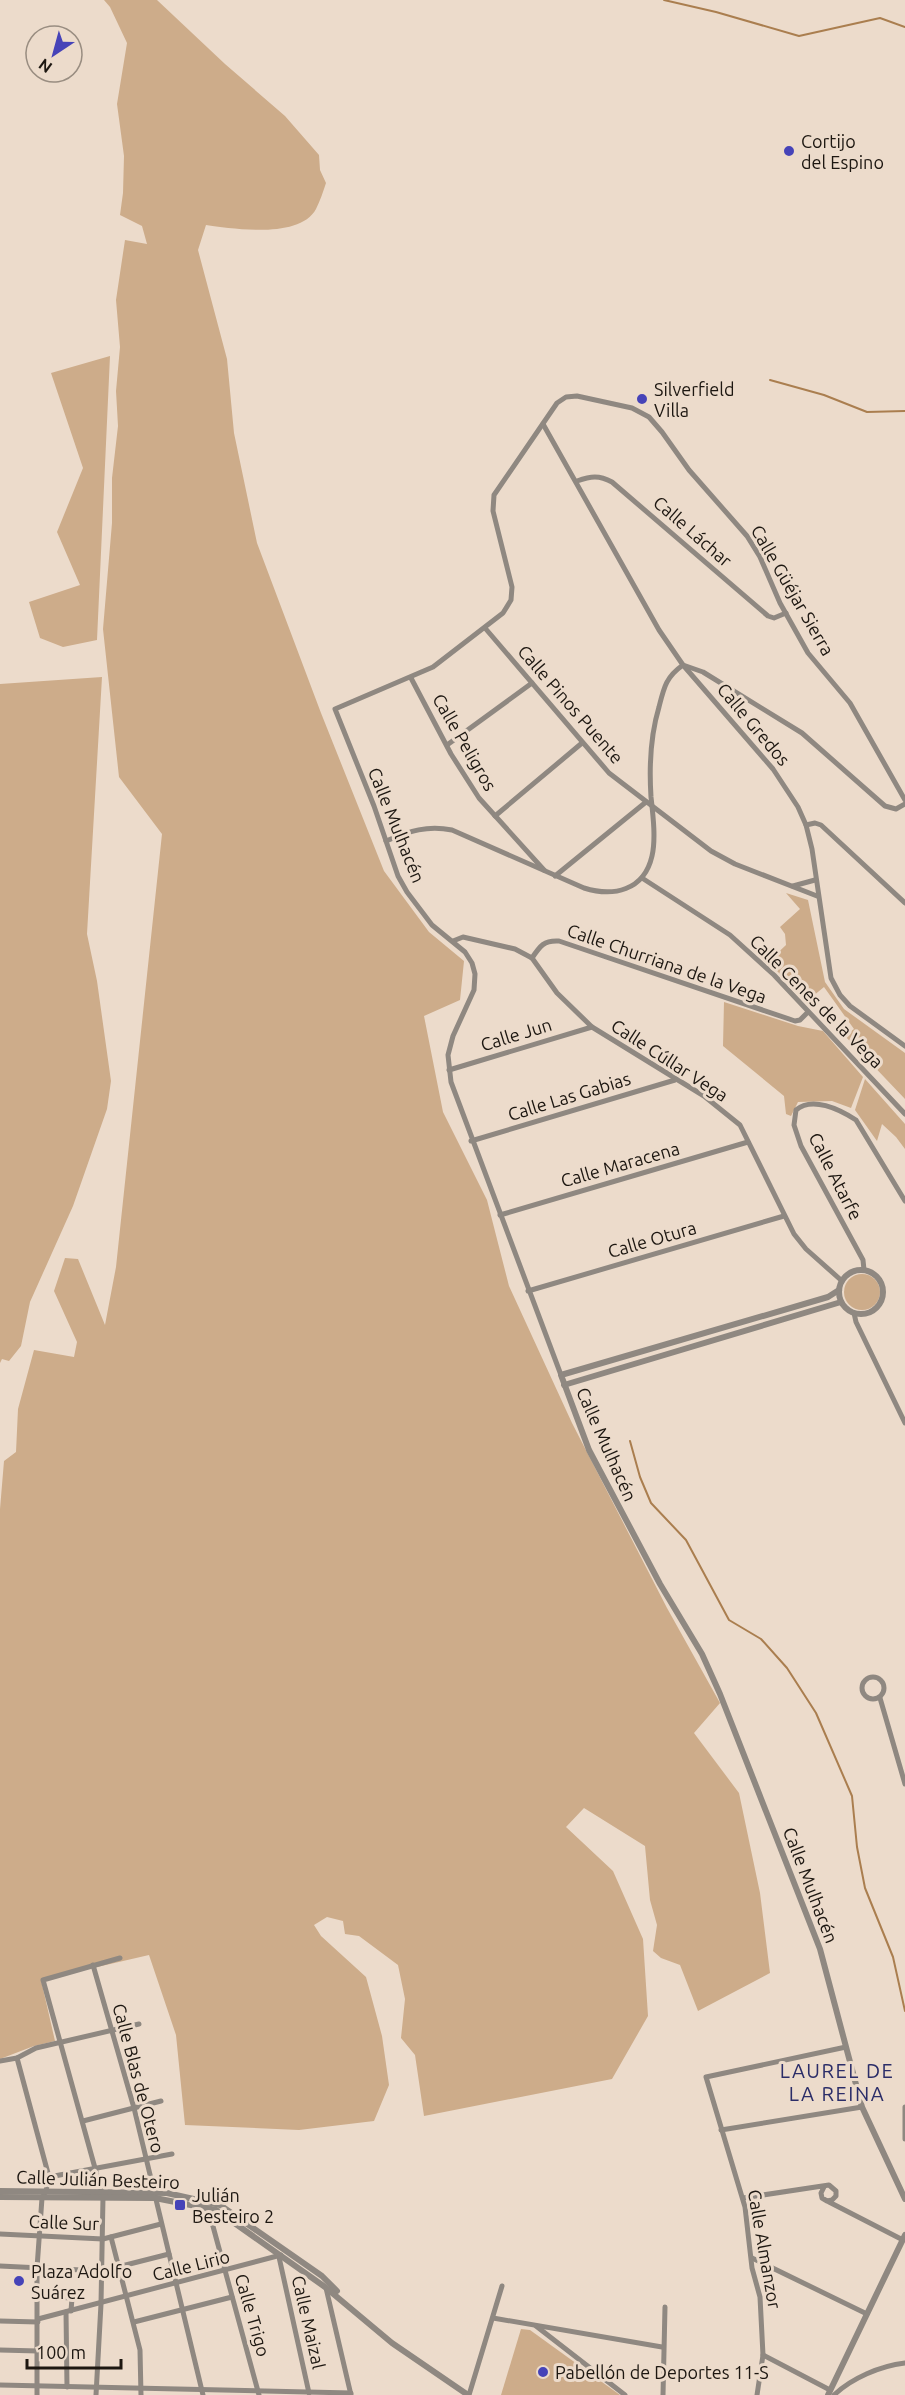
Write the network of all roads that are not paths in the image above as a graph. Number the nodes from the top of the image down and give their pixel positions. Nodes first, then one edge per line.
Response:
1 (543, 424) junction
2 (577, 481) junction
3 (786, 613) junction
4 (485, 628) junction
5 (683, 665) junction
6 (411, 678) junction
7 (532, 683) junction
8 (335, 709) joint
9 (582, 743) junction
10 (447, 745) junction
11 (646, 802) junction
12 (905, 802) edge
13 (652, 807) junction
14 (495, 816) junction
15 (806, 825) junction
16 (386, 841) junction
17 (545, 871) junction
18 (555, 876) junction
19 (642, 878) junction
20 (815, 880) junction
21 (793, 886) junction
22 (818, 896) junction
23 (905, 903) edge
24 (453, 941) junction
25 (532, 958) junction
26 (808, 1012) junction
27 (592, 1027) junction
28 (905, 1046) edge
29 (449, 1070) junction
30 (675, 1080) junction
31 (905, 1114) edge
32 (471, 1141) junction
33 (748, 1142) junction
34 (905, 1201) edge
35 (500, 1215) junction
36 (784, 1216) junction
37 (864, 1269) junction
38 (842, 1281) junction
39 (839, 1290) junction
40 (528, 1291) junction
41 (841, 1302) junction
42 (854, 1313) junction
43 (756, 1318) junction
44 (758, 1326) junction
45 (697, 1335) junction
46 (700, 1344) junction
47 (636, 1353) junction
48 (638, 1362) junction
49 (561, 1375) junction
50 (564, 1385) junction
51 (905, 1423) edge
52 (880, 1698) junction
53 (905, 1784) edge
54 (120, 1958) dead end
55 (93, 1965) junction
56 (140, 2024) dead end
57 (112, 2032) junction
58 (62, 2044) junction
59 (846, 2047) junction
60 (17, 2058) junction
61 (0, 2061) edge
62 (161, 2101) dead end
63 (862, 2107) junction
64 (905, 2107) edge
65 (134, 2108) junction
66 (83, 2121) junction
67 (721, 2130) junction
68 (905, 2139) edge
69 (172, 2154) dead end
70 (146, 2159) junction
71 (96, 2170) junction
72 (49, 2177) junction
73 (824, 2187) junction
74 (0, 2191) edge
75 (46, 2191) junction
76 (103, 2195) junction
77 (155, 2195) junction
78 (0, 2197) edge
79 (42, 2198) junction
80 (743, 2198) junction
81 (905, 2199) edge
82 (827, 2201) junction
83 (208, 2208) junction
84 (161, 2223) junction
85 (0, 2234) edge
86 (39, 2237) junction
87 (111, 2237) junction
88 (904, 2237) edge
89 (103, 2239) junction
90 (169, 2254) junction
91 (280, 2256) junction
92 (752, 2258) junction
93 (119, 2265) junction
94 (0, 2266) edge
95 (37, 2268) junction
96 (102, 2271) junction
97 (225, 2272) junction
98 (176, 2284) junction
99 (502, 2286) dead end
100 (326, 2287) junction
101 (37, 2296) junction
102 (127, 2296) junction
103 (232, 2296) junction
104 (342, 2299) junction
105 (101, 2304) junction
106 (665, 2307) dead end
107 (183, 2309) junction
108 (68, 2311) junction
109 (867, 2313) junction
110 (493, 2318) junction
111 (38, 2320) junction
112 (0, 2321) edge
113 (134, 2322) junction
114 (535, 2325) junction
115 (663, 2347) junction
116 (0, 2350) edge
117 (38, 2351) junction
118 (763, 2355) junction
119 (905, 2363) edge
120 (0, 2385) edge
121 (37, 2386) junction
122 (67, 2387) junction
123 (96, 2388) junction
124 (141, 2392) edge
125 (203, 2392) edge
126 (259, 2393) edge
127 (831, 2393) edge
128 (310, 2394) edge
129 (351, 2394) edge
130 (37, 2395) edge
131 (96, 2395) edge
132 (469, 2395) edge
133 (626, 2395) edge
134 (663, 2395) edge
135 (757, 2395) edge

1 - 2 street, Calle Gredos
1 - 3 street, Calle Güéjar Sierra
1 - 4 street, Calle Güéjar Sierra
2 - 3 street, Calle Láchar
2 - 5 street, Calle Gredos
3 - 12 street, Calle Güéjar Sierra
4 - 6 street, Calle Güéjar Sierra
4 - 7 street, Calle Pinos Puente
5 - 12 street
5 - 13 street
5 - 15 street, Calle Gredos
6 - 8 street, Calle Güéjar Sierra
6 - 10 street, Calle Peligros
7 - 9 street, Calle Pinos Puente
7 - 10 street
8 - 16 street, Calle Mulhacén
9 - 11 street, Calle Pinos Puente
9 - 14 street
10 - 14 street, Calle Peligros
11 - 13 street, Calle Pinos Puente
11 - 18 street
13 - 19 street
13 - 21 street, Calle Pinos Puente
14 - 17 street, Calle Peligros
15 - 20 street, Calle Gredos
15 - 23 street
16 - 17 street, Calle Peligros
16 - 24 street, Calle Mulhacén
17 - 18 street, Calle Peligros
18 - 19 street, Calle Peligros
19 - 26 street, Calle Cenes de la Vega
20 - 21 street
20 - 22 street, Calle Gredos
21 - 22 street, Calle Pinos Puente
22 - 28 street, Calle Gredos
24 - 25 street
24 - 29 street, Calle Mulhacén
25 - 26 street, Calle Churriana de la Vega
25 - 27 street, Calle Cúllar Vega
26 - 31 street, Calle Cenes de la Vega
27 - 29 street, Calle Jun
27 - 30 street, Calle Cúllar Vega
29 - 32 street, Calle Mulhacén
30 - 32 street, Calle Las Gabias
30 - 33 street, Calle Cúllar Vega
32 - 35 street, Calle Mulhacén
33 - 35 street, Calle Maracena
33 - 36 street, Calle Cúllar Vega
34 - 37 street, Calle Atarfe
35 - 40 street, Calle Mulhacén
36 - 38 street, Calle Cúllar Vega
36 - 40 street, Calle Otura
37 - 38 street
37 - 42 street
38 - 39 street
39 - 41 street
39 - 43 street
40 - 49 street, Calle Mulhacén
41 - 42 street
41 - 44 street
42 - 51 street
43 - 44 street
43 - 45 street
44 - 46 street
45 - 46 street
45 - 47 street
46 - 48 street
47 - 48 street
47 - 49 street
48 - 50 street
49 - 50 street, Calle Mulhacén
50 - 59 street, Calle Mulhacén
52 - 52 street
52 - 53 street
54 - 55 street
55 - 57 street, Calle Blas de Otero
55 - 58 street
56 - 57 street
57 - 58 street
57 - 65 street, Calle Blas de Otero
58 - 60 street
58 - 66 street
59 - 63 street, Calle Mulhacén
59 - 67 street, Calle Almanzor
60 - 61 street
60 - 72 street
62 - 65 street
63 - 67 street
63 - 81 street, Calle Mulhacén
64 - 68 street
65 - 66 street
65 - 70 street, Calle Blas de Otero
66 - 71 street
67 - 80 street, Calle Almanzor
69 - 70 street
70 - 71 street
70 - 77 street, Calle Blas de Otero
71 - 72 street
71 - 76 street
72 - 75 street
73 - 80 street
73 - 82 street
73 - 82 street
74 - 75 street, Calle Julián Besteiro
75 - 76 street, Calle Julián Besteiro
75 - 79 street
76 - 77 street, Calle Julián Besteiro
76 - 79 street, Calle Julián Besteiro
76 - 89 street
77 - 83 street, Calle Julián Besteiro
77 - 84 street, Calle Blas de Otero
77 - 104 street, Calle Julián Besteiro
78 - 79 street, Calle Julián Besteiro
79 - 86 street
80 - 92 street, Calle Almanzor
82 - 88 street
83 - 91 street, Calle Julián Besteiro
83 - 97 street, Calle Trigo
84 - 87 street, Calle Sur
84 - 90 street, Calle Blas de Otero
85 - 86 street, Calle Sur
86 - 89 street, Calle Sur
86 - 95 street
87 - 89 street, Calle Sur
87 - 93 street
88 - 109 street
89 - 96 street
90 - 93 street
90 - 98 street, Calle Blas de Otero
91 - 97 street, Calle Lirio
91 - 100 street, Calle Julián Besteiro
91 - 128 street, Calle Maizal
92 - 109 street
92 - 118 street, Calle Almanzor
93 - 96 street
93 - 102 street
94 - 95 street
95 - 96 street
95 - 101 street
96 - 105 street
97 - 98 street, Calle Lirio
97 - 103 street, Calle Trigo
98 - 102 street, Calle Lirio
98 - 107 street, Calle Blas de Otero
99 - 110 street
100 - 104 street, Calle Julián Besteiro
100 - 129 street
101 - 108 street
101 - 111 street
102 - 105 street, Calle Lirio
102 - 113 street
103 - 107 street
103 - 126 street, Calle Trigo
104 - 132 street, Calle Julián Besteiro
105 - 108 street, Calle Lirio
105 - 123 street
106 - 115 street
107 - 113 street
107 - 125 street, Calle Blas de Otero
108 - 111 street, Calle Lirio
108 - 122 street
109 - 127 street
110 - 114 street
110 - 132 street
111 - 112 street, Calle Lirio
111 - 117 street
113 - 124 street
114 - 115 street
114 - 133 street
115 - 134 street
116 - 117 street
117 - 121 street
118 - 127 street
118 - 135 street, Calle Almanzor
119 - 127 street
120 - 121 street
121 - 122 street
121 - 130 street
122 - 123 street
123 - 124 street
123 - 131 street
124 - 125 street
125 - 126 street
126 - 128 street
128 - 129 street

